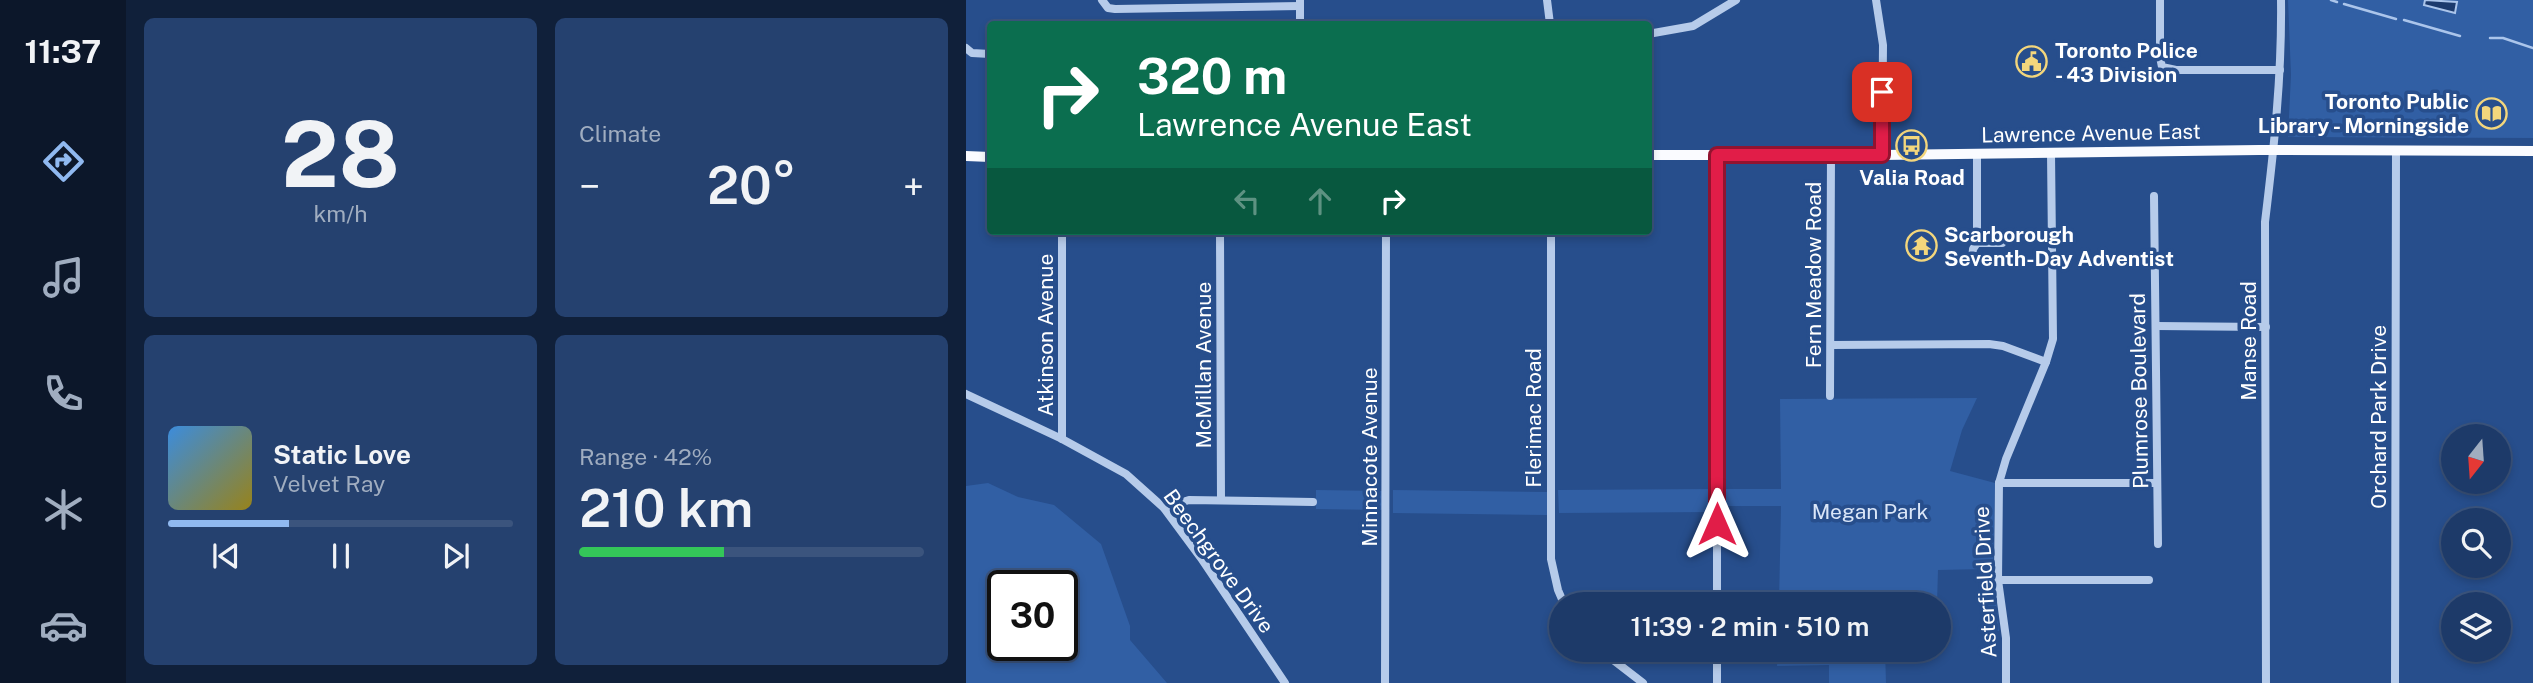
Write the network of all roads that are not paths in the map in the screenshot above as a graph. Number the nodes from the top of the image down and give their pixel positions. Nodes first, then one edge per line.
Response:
1 (1102, 0) edge
2 (1547, 0) edge
3 (1736, 0) edge
4 (1876, 0) edge
5 (2160, 0) edge
6 (2281, 0) edge
7 (1300, 3) edge
8 (1196, 4) edge
9 (1300, 21) edge
10 (1550, 21) edge
11 (1652, 33) edge
12 (966, 48) edge
13 (987, 54) edge
14 (2280, 70) junction
15 (2275, 150) junction
16 (2533, 151) edge
17 (2396, 152) junction
18 (1977, 153) junction
19 (2051, 153) junction
20 (1831, 154) junction
21 (1652, 155) edge
22 (1717, 155) junction
23 (1882, 155) junction
24 (966, 156) edge
25 (987, 157) edge
26 (2154, 196) dead end
27 (1062, 235) edge
28 (1220, 235) edge
29 (1386, 235) edge
30 (1551, 235) edge
31 (1978, 243) junction
32 (2002, 243) dead end
33 (1972, 260) dead end
34 (2156, 326) junction
35 (2266, 327) junction
36 (1831, 345) junction
37 (2046, 362) junction
38 (966, 394) edge
39 (1830, 396) dead end
40 (1062, 439) junction
41 (1999, 483) junction
42 (2157, 483) junction
43 (1221, 499) junction
44 (1313, 502) dead end
45 (1164, 508) junction
46 (2158, 544) dead end
47 (1998, 580) junction
48 (2149, 580) dead end
49 (1559, 592) edge
50 (1717, 592) edge
51 (1616, 662) edge
52 (1717, 662) edge
53 (1285, 683) edge
54 (1385, 683) edge
55 (1643, 683) edge
56 (1717, 683) edge
57 (2006, 683) edge
58 (2266, 683) edge
59 (2395, 683) edge

1 - 8 street
2 - 10 street
3 - 11 street
4 - 23 street
5 - 14 street
6 - 14 street, Manse Road
7 - 8 street
7 - 9 street
12 - 13 street
14 - 15 street, Manse Road
15 - 17 main road, Lawrence Avenue East
15 - 19 main road, Lawrence Avenue East
15 - 35 street, Manse Road
16 - 17 main road, Lawrence Avenue East
17 - 59 street, Orchard Park Drive
18 - 19 main road, Lawrence Avenue East
18 - 23 main road, Lawrence Avenue East
18 - 31 street
19 - 37 street, Asterfield Drive
20 - 22 main road, Lawrence Avenue East
20 - 23 main road, Lawrence Avenue East
20 - 36 street, Fern Meadow Road
21 - 22 main road, Lawrence Avenue East
22 - 50 street
24 - 25 main road
26 - 34 street, Plumrose Boulevard
27 - 40 street, Atkinson Avenue
28 - 43 street, McMillan Avenue
29 - 54 street, Minnacote Avenue
30 - 49 street, Flerimac Road
31 - 32 street
31 - 33 street
34 - 35 street
34 - 42 street, Plumrose Boulevard
35 - 58 street, Manse Road
36 - 37 street
36 - 39 street, Fern Meadow Road
37 - 41 street, Asterfield Drive
38 - 40 street, Beechgrove Drive
40 - 45 street, Beechgrove Drive
41 - 42 street
41 - 47 street, Asterfield Drive
42 - 46 street, Plumrose Boulevard
43 - 44 street
43 - 45 street
45 - 53 street, Beechgrove Drive
47 - 48 street
47 - 57 street, Asterfield Drive
51 - 55 street
52 - 56 street

